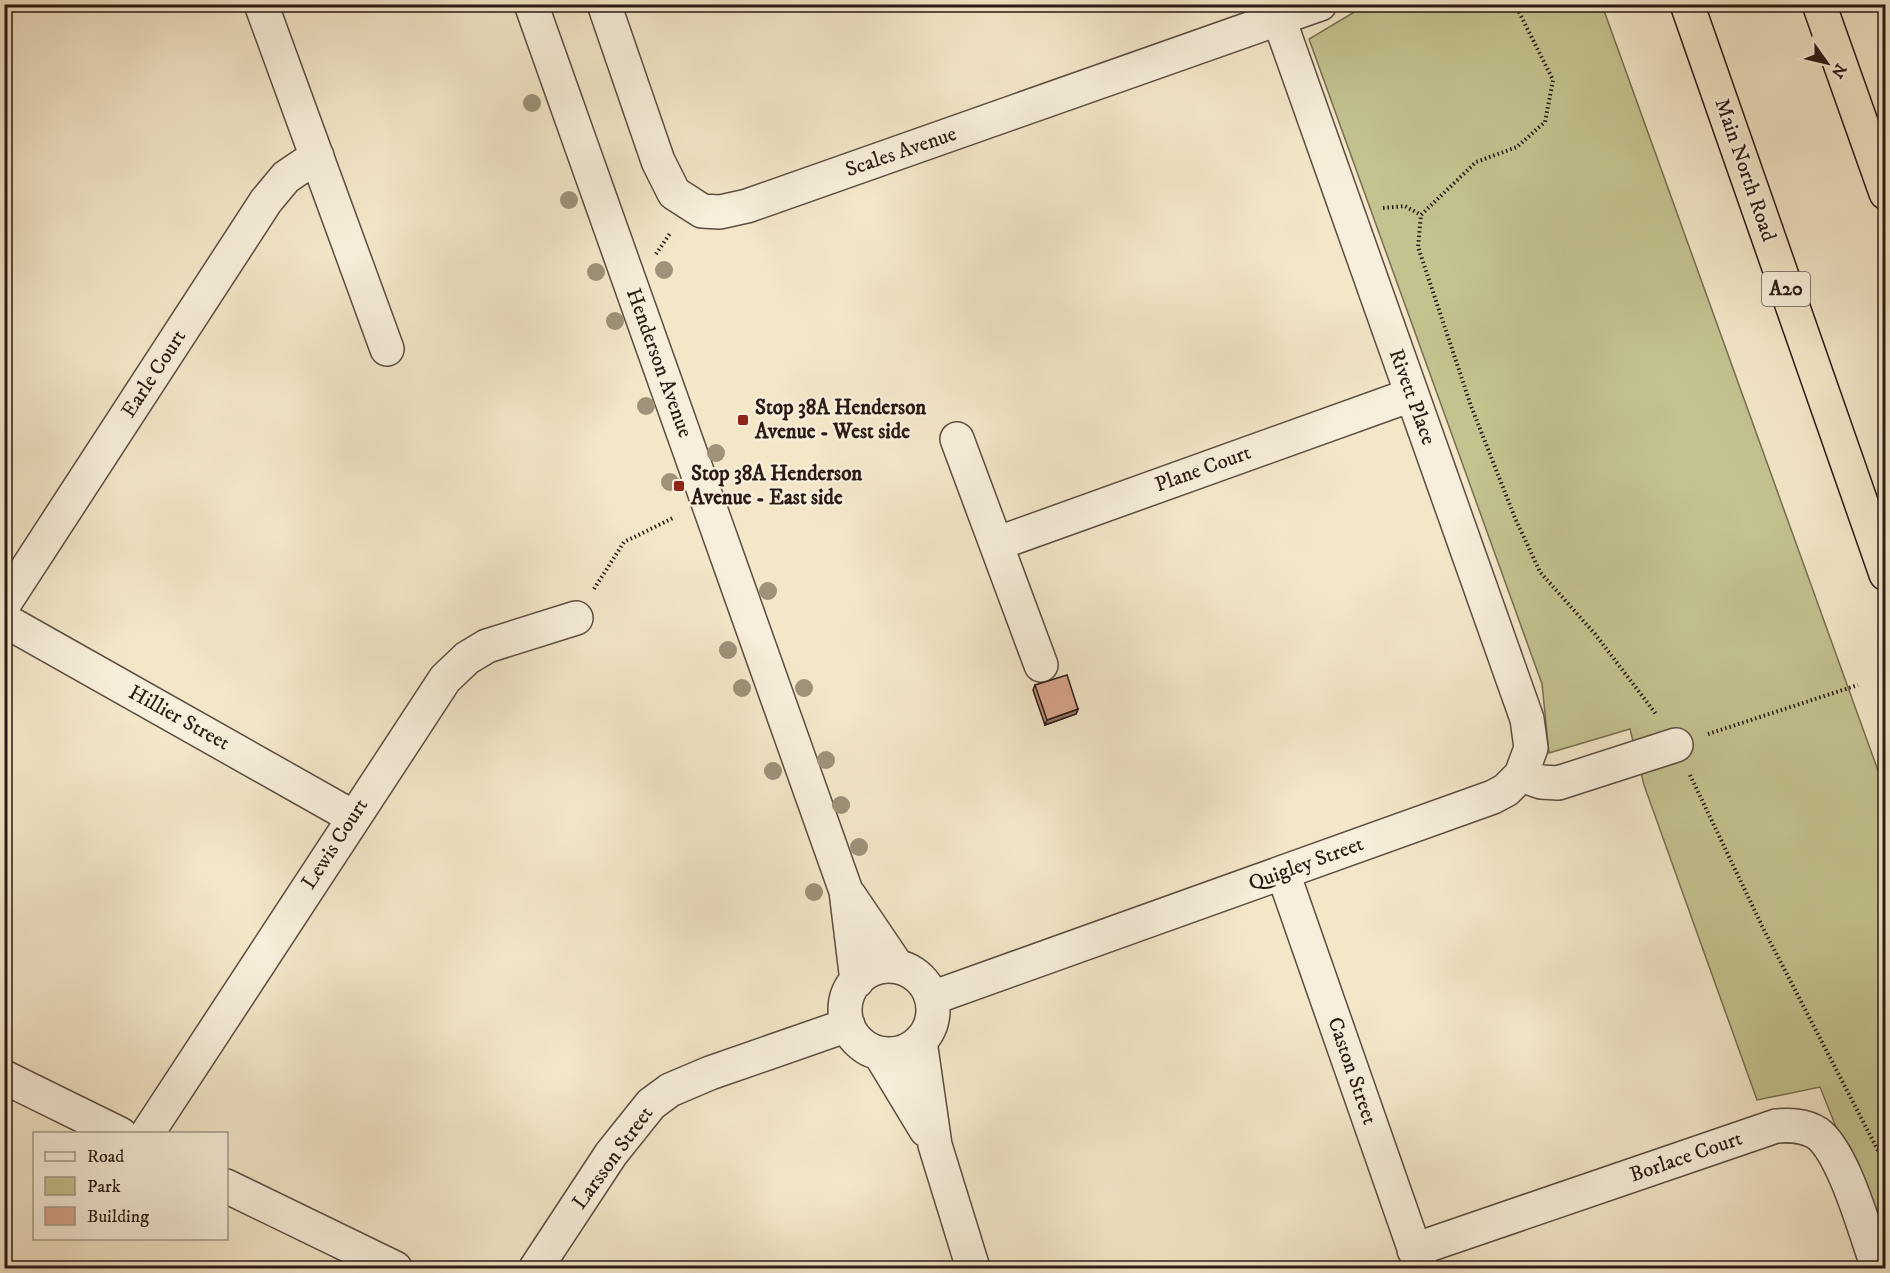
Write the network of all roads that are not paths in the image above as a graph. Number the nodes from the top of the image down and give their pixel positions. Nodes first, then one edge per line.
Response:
1 (261, 4) edge
2 (531, 4) edge
3 (604, 4) edge
4 (1320, 4) edge
5 (1687, 4) edge
6 (1819, 4) edge
7 (1279, 19) junction
8 (317, 156) junction
9 (1886, 193) edge
10 (387, 349) dead end
11 (1411, 395) junction
12 (957, 439) dead end
13 (996, 544) junction
14 (1886, 573) edge
15 (4, 604) edge
16 (576, 618) road end
17 (4, 620) edge
18 (1041, 665) dead end
19 (1676, 745) road end
20 (1521, 775) junction
21 (353, 817) junction
22 (1283, 873) junction
23 (846, 891) junction
24 (897, 966) junction
25 (857, 981) junction
26 (932, 998) junction
27 (848, 1025) junction
28 (920, 1041) junction
29 (880, 1054) junction
30 (4, 1077) edge
31 (116, 1132) edge
32 (148, 1132) edge
33 (935, 1145) junction
34 (228, 1187) edge
35 (1418, 1259) edge
36 (395, 1269) edge
37 (536, 1269) edge
38 (973, 1269) edge
39 (1878, 1269) edge

1 - 8 street
2 - 23 street, Henderson Avenue
3 - 7 street, Scales Avenue
4 - 7 street, Scales Avenue
5 - 14 highway, Main North Road / A20
6 - 9 highway
7 - 11 street, Rivett Place
8 - 10 street
8 - 15 street, Earle Court
11 - 13 street, Plane Court
11 - 20 street, Rivett Place
12 - 13 street
13 - 18 street
16 - 21 street, Lewis Court
17 - 21 street, Hillier Street
19 - 20 street
20 - 22 street, Quigley Street
21 - 32 street, Lewis Court
22 - 26 street, Quigley Street
22 - 35 street, Caston Street
23 - 24 street, Henderson Avenue
23 - 25 street, Henderson Avenue
24 - 25 street
24 - 26 street
25 - 27 street
26 - 28 street
27 - 29 street
27 - 37 street, Larsson Street
28 - 29 street
28 - 33 street
29 - 33 street
30 - 31 street
33 - 38 street
34 - 36 street
35 - 39 street, Borlace Court

